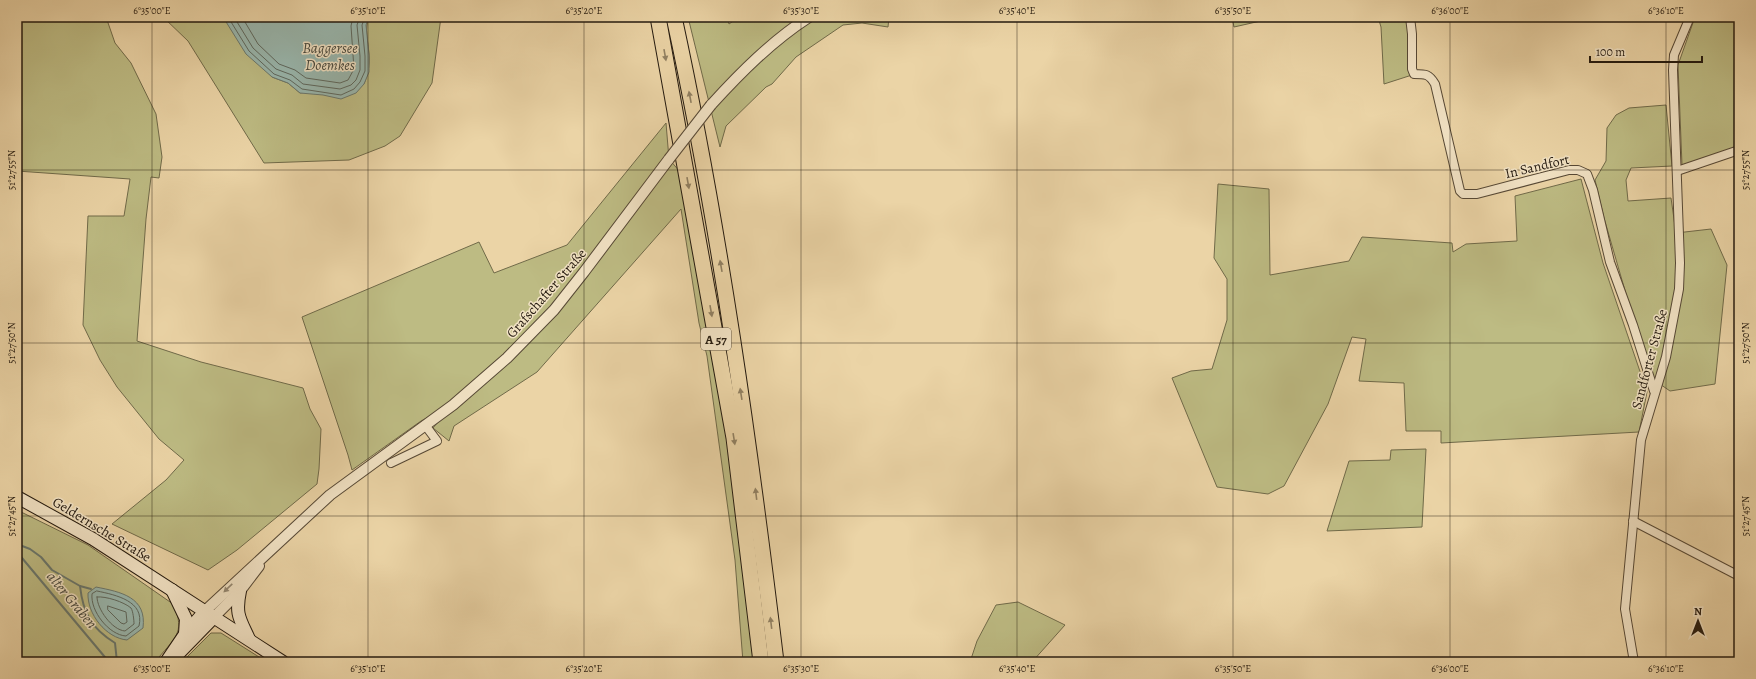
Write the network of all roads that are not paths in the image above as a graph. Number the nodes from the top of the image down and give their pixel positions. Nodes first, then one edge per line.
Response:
1 (658, 17) edge
2 (674, 17) edge
3 (809, 17) edge
4 (1410, 17) edge
5 (1690, 17) edge
6 (1739, 150) edge
7 (1677, 171) junction
8 (1654, 391) junction
9 (425, 425) junction
10 (391, 463) dead end
11 (17, 497) edge
12 (1633, 521) junction
13 (269, 553) junction
14 (1739, 576) edge
15 (171, 589) junction
16 (240, 591) junction
17 (209, 614) junction
18 (234, 630) junction
19 (188, 638) junction
20 (249, 640) junction
21 (166, 662) edge
22 (170, 662) edge
23 (283, 662) edge
24 (761, 662) edge
25 (776, 662) edge
26 (1634, 662) edge

1 -> 24 highway, A 57
25 -> 2 highway, A 57
3 - 9 street, Grafschafter Straße, bridge
4 - 8 street, In Sandfort
5 - 7 street, Sandforter Straße
6 - 7 street
7 - 8 street, Sandforter Straße
8 - 12 street, Sandforter Straße
9 - 10 street
9 - 13 street, Grafschafter Straße
11 - 15 main road, Geldernsche Straße
12 - 14 street
12 - 26 street, Sandforter Straße
13 - 16 street, Grafschafter Straße
13 -> 17 street, Grafschafter Straße
15 - 17 main road, Geldernsche Straße
15 - 19 main road
16 - 17 street, Grafschafter Straße
16 - 20 main road
17 - 18 main road, Geldernsche Straße
17 - 19 main road
18 - 19 main road
18 - 20 main road, Geldernsche Straße
19 - 21 main road
19 - 22 main road
20 - 23 main road, Geldernsche Straße

